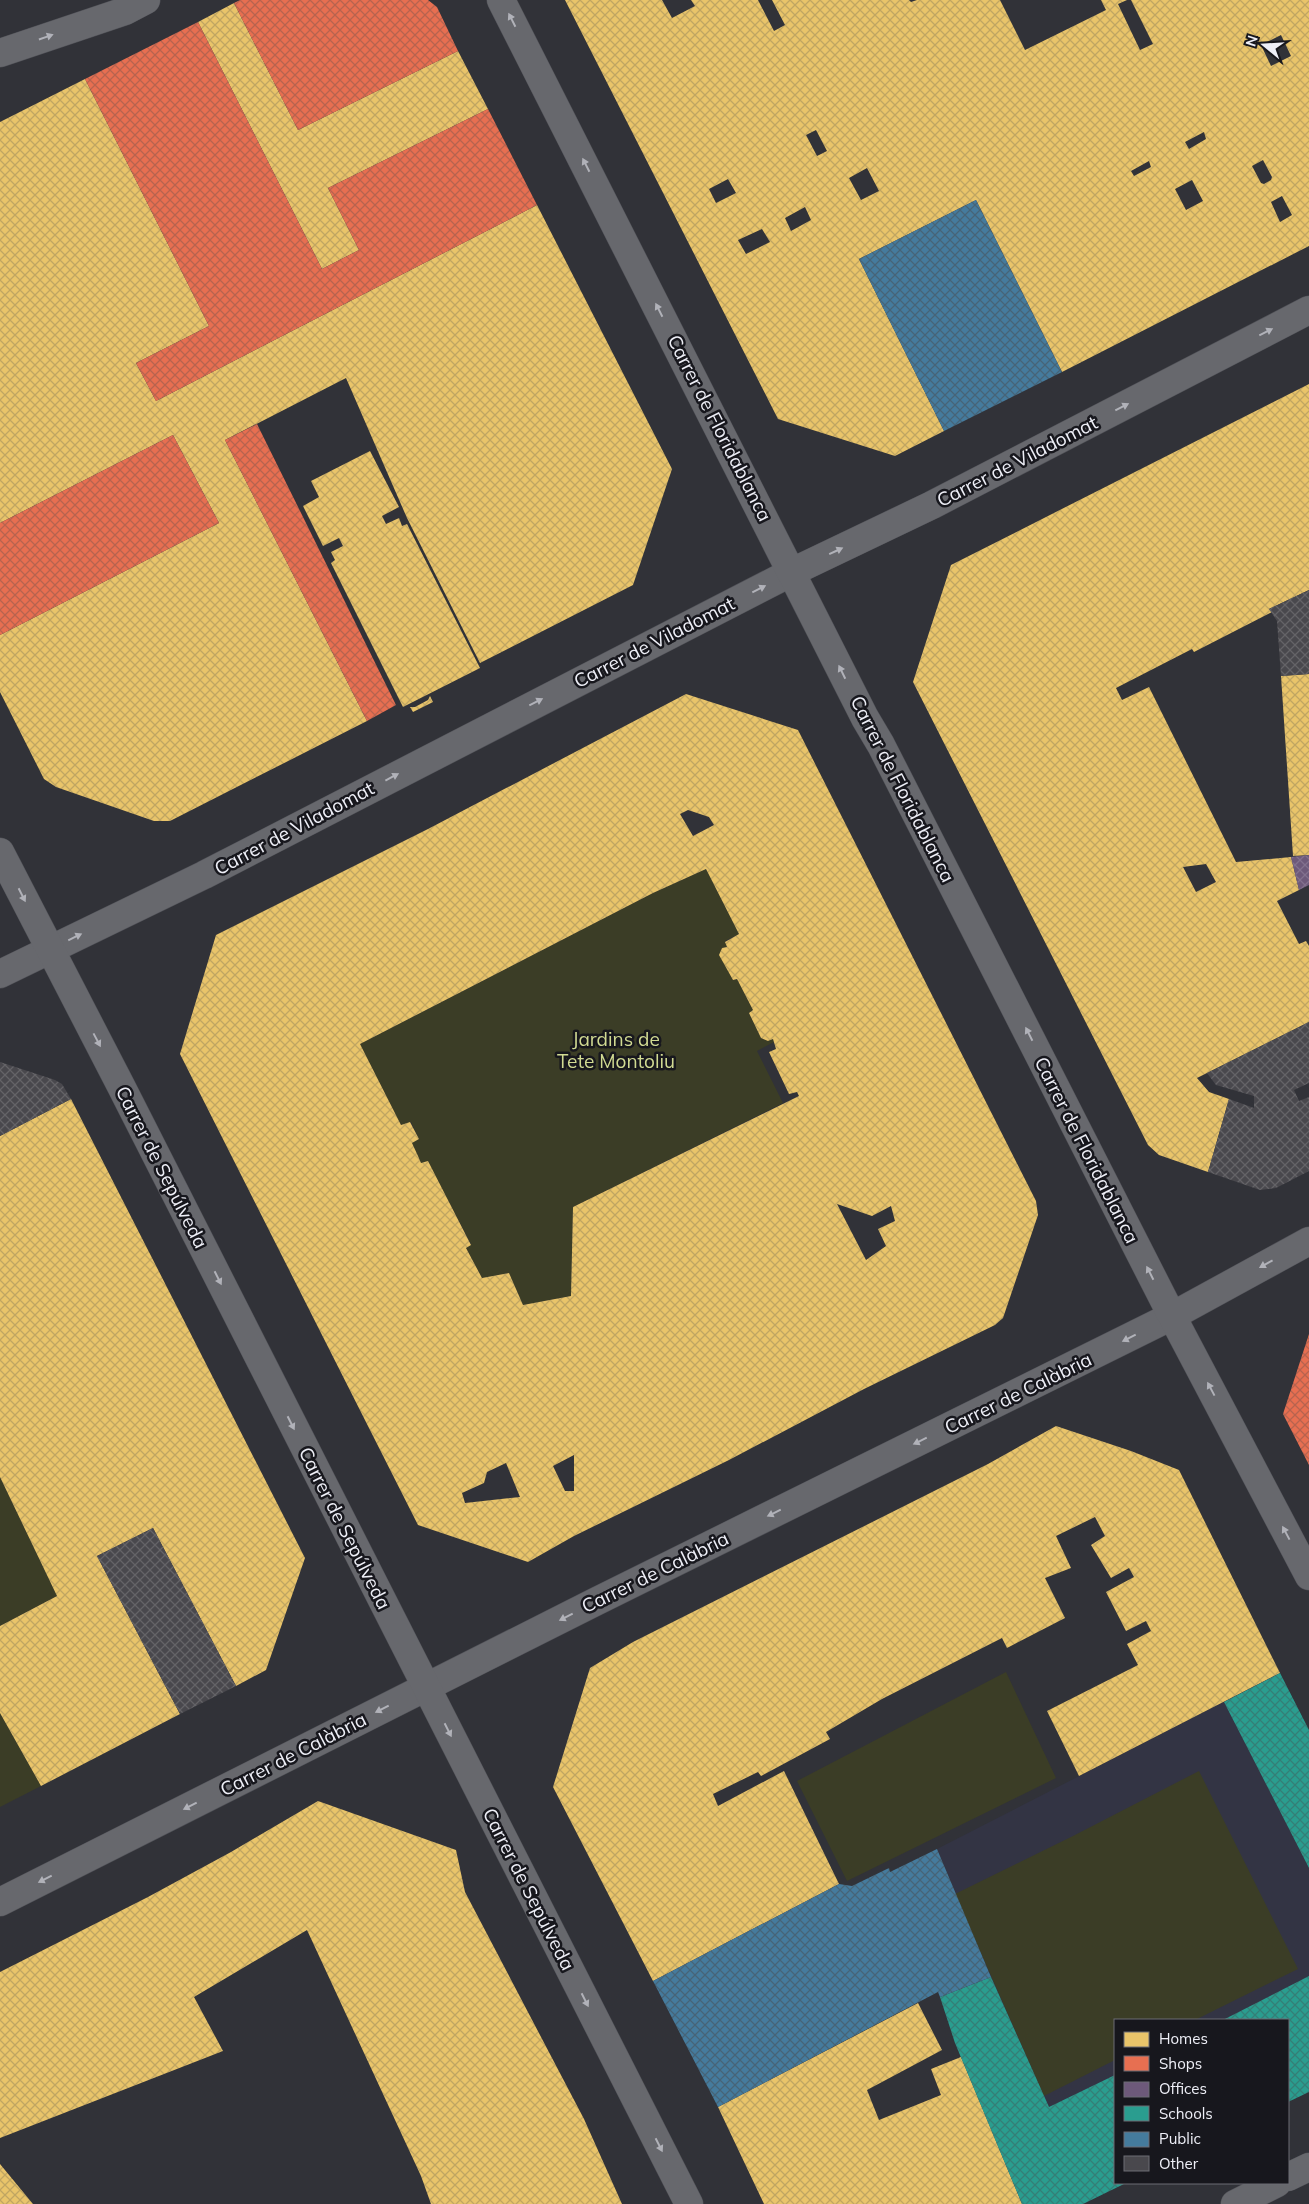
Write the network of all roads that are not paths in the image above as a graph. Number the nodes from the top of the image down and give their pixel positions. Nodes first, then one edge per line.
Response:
1 (146, 0) edge
2 (502, 0) edge
3 (0, 53) edge
4 (1309, 310) edge
5 (792, 572) junction
6 (0, 852) edge
7 (50, 949) junction
8 (0, 974) edge
9 (1309, 1242) edge
10 (1172, 1316) junction
11 (1309, 1576) edge
12 (426, 1687) junction
13 (0, 1902) edge
14 (1309, 2167) edge
15 (1289, 2177) edge
16 (1275, 2184) edge
17 (689, 2204) edge
18 (1235, 2204) edge

3 -> 1 street
5 -> 2 street, Carrer de Floridablanca
5 -> 4 street, Carrer de Viladomat
7 -> 5 street, Carrer de Viladomat
10 -> 5 street, Carrer de Floridablanca
6 -> 7 street, Carrer de Sepúlveda
7 - 8 street, Carrer de Viladomat
7 -> 12 street, Carrer de Sepúlveda
9 -> 10 street, Carrer de Calàbria
11 -> 10 street, Carrer de Floridablanca
10 -> 12 street, Carrer de Calàbria
12 -> 13 street, Carrer de Calàbria
12 -> 17 street, Carrer de Sepúlveda
14 - 15 street
16 - 18 street

